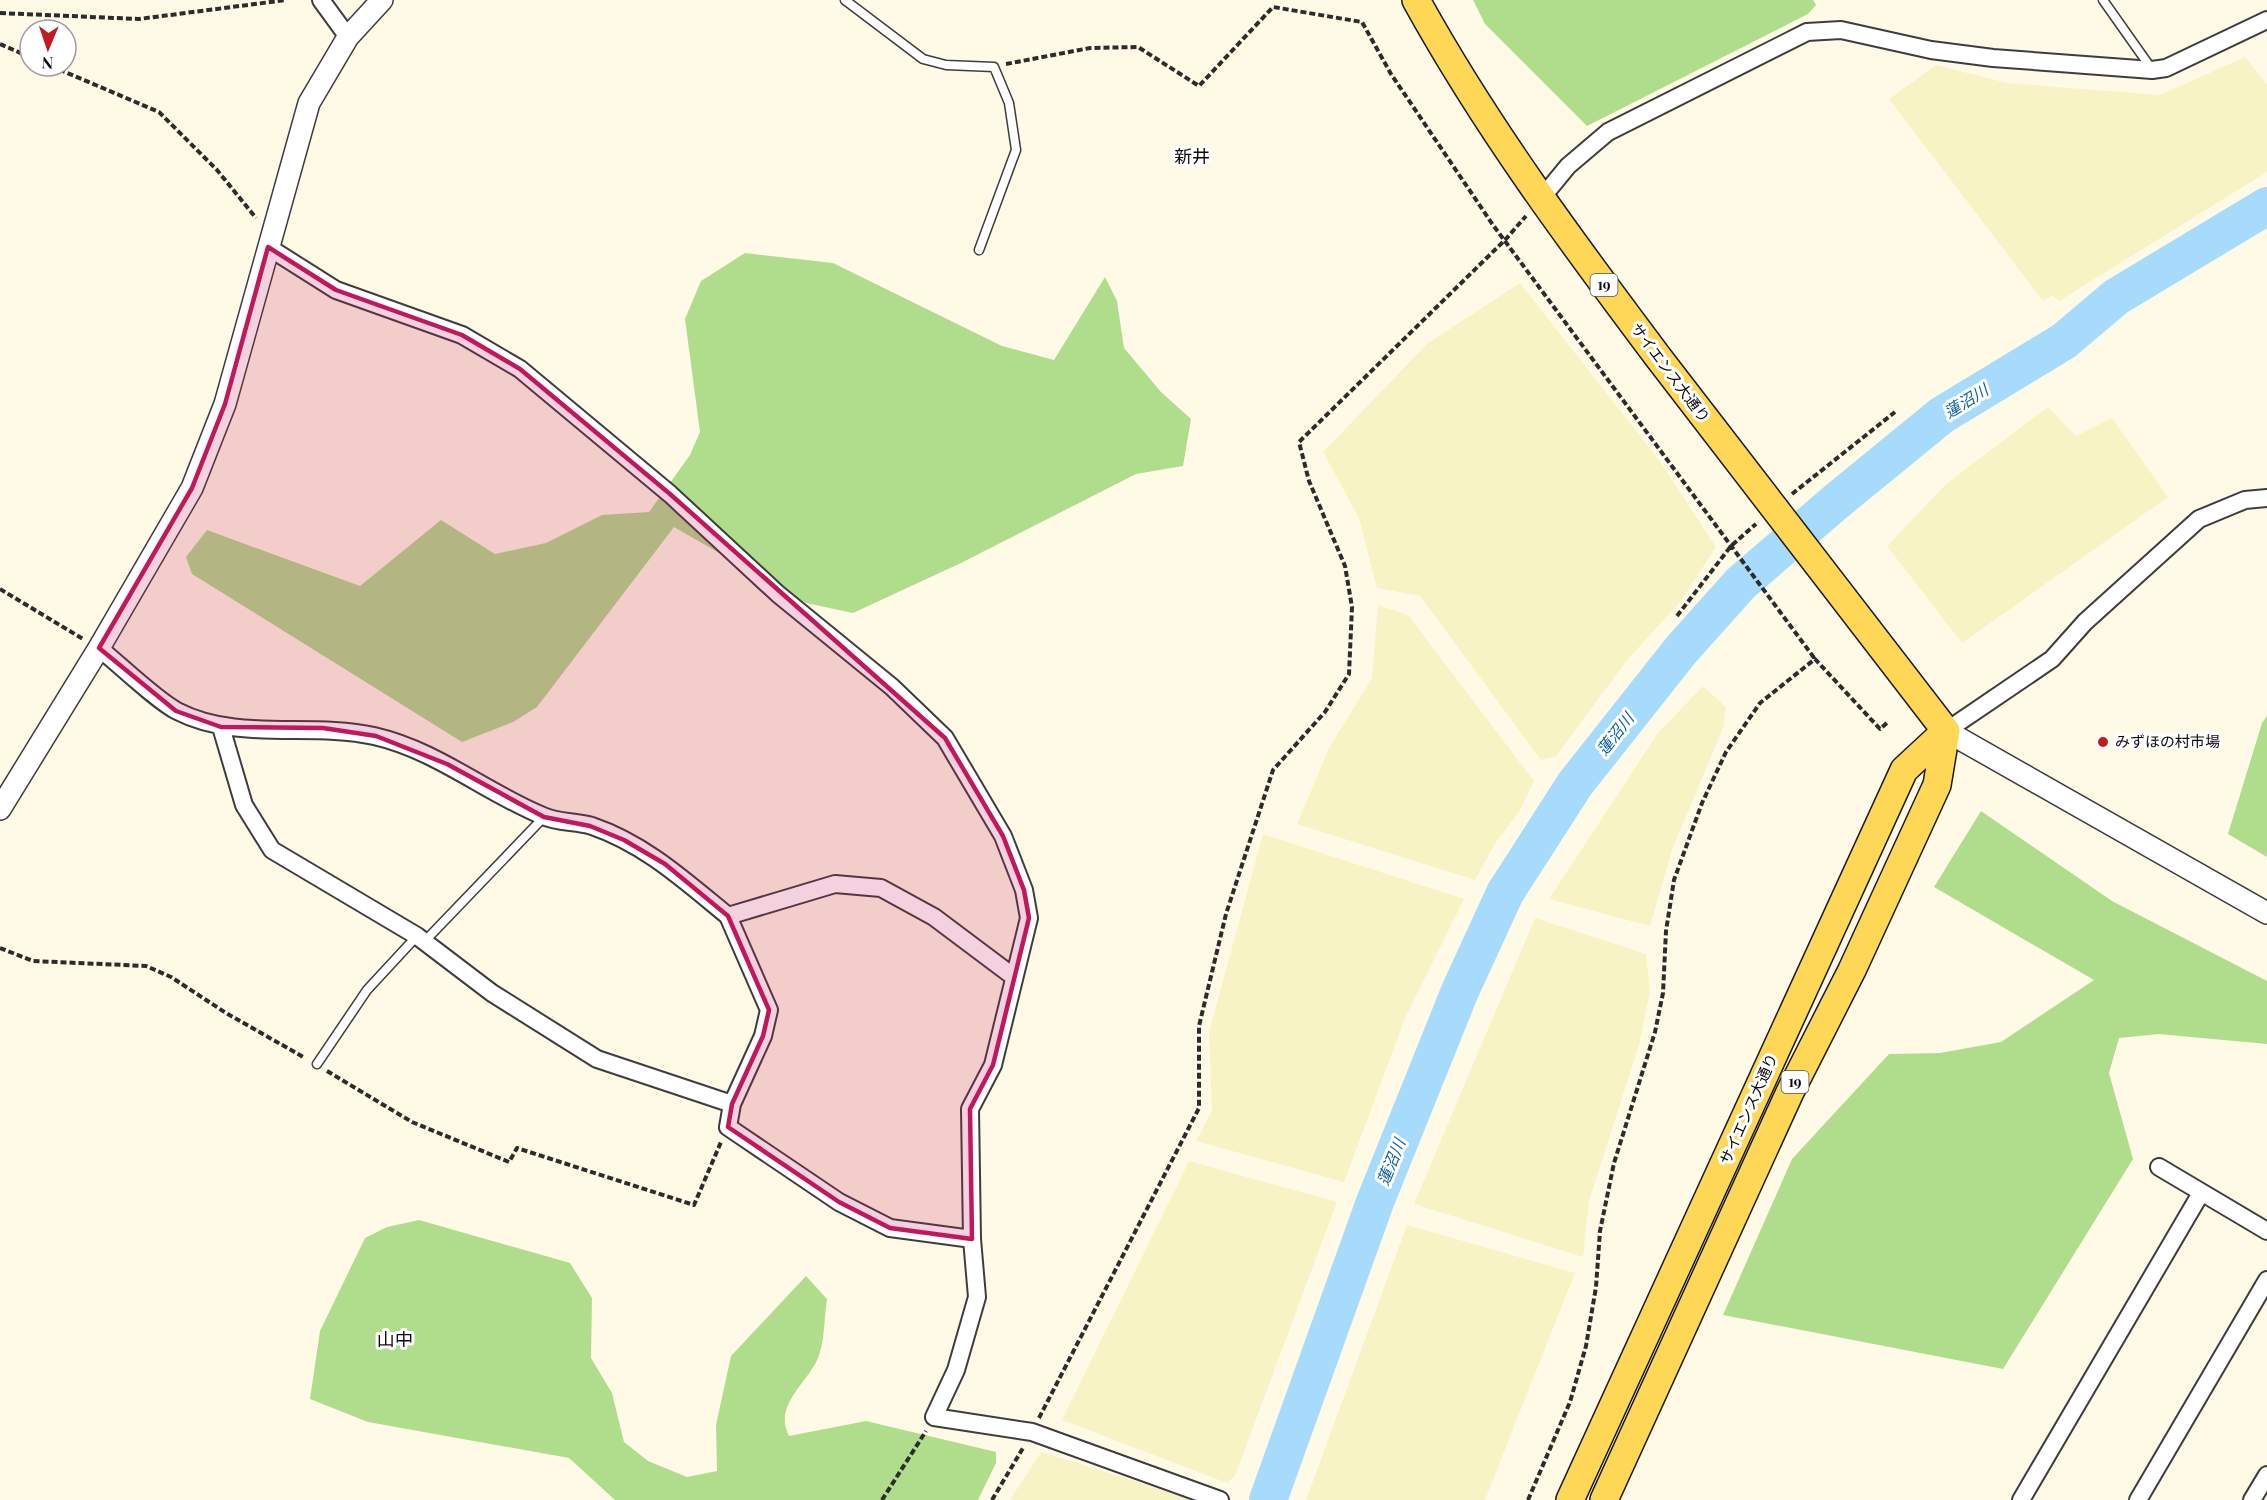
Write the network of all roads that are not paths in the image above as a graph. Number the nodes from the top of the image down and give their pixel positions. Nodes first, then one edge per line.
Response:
1 (321, 0) edge
2 (382, 0) edge
3 (845, 0) edge
4 (1416, 0) edge
5 (2103, 0) edge
6 (2267, 20) edge
7 (348, 37) junction
8 (2152, 70) junction
9 (1540, 200) junction
10 (270, 242) junction
11 (980, 250) dead end
12 (2267, 498) edge
13 (99, 648) junction
14 (221, 727) junction
15 (1946, 731) junction
16 (0, 809) edge
17 (544, 817) junction
18 (2267, 913) edge
19 (728, 916) junction
20 (421, 939) junction
21 (1014, 977) junction
22 (317, 1064) road end
23 (732, 1104) junction
24 (2159, 1167) dead end
25 (2201, 1192) junction
26 (2267, 1231) edge
27 (972, 1239) junction
28 (2267, 1280) edge
29 (2267, 1475) edge
30 (1220, 1500) edge
31 (1570, 1500) edge
32 (1604, 1500) edge
33 (2023, 1500) edge
34 (2138, 1500) edge
35 (2252, 1500) edge

1 - 7 street
2 - 7 street
3 - 11 lane
4 - 9 main road, サイエンス大通り / 19
5 - 8 lane
6 - 8 street
7 - 10 street
8 - 9 street
9 - 15 main road, サイエンス大通り / 19
10 - 13 street
10 - 21 street
12 - 15 street
13 - 14 street
13 - 16 street
14 - 17 street
14 - 20 street
15 - 18 street
15 - 31 main road, サイエンス大通り / 19
15 - 32 main road, サイエンス大通り / 19
17 - 19 street
17 - 20 lane
19 - 21 street
19 - 23 street
20 - 22 lane
20 - 23 street
21 - 27 street
23 - 27 street
24 - 25 street
25 - 26 street
25 - 33 street
27 - 30 street
28 - 34 street
29 - 35 street

